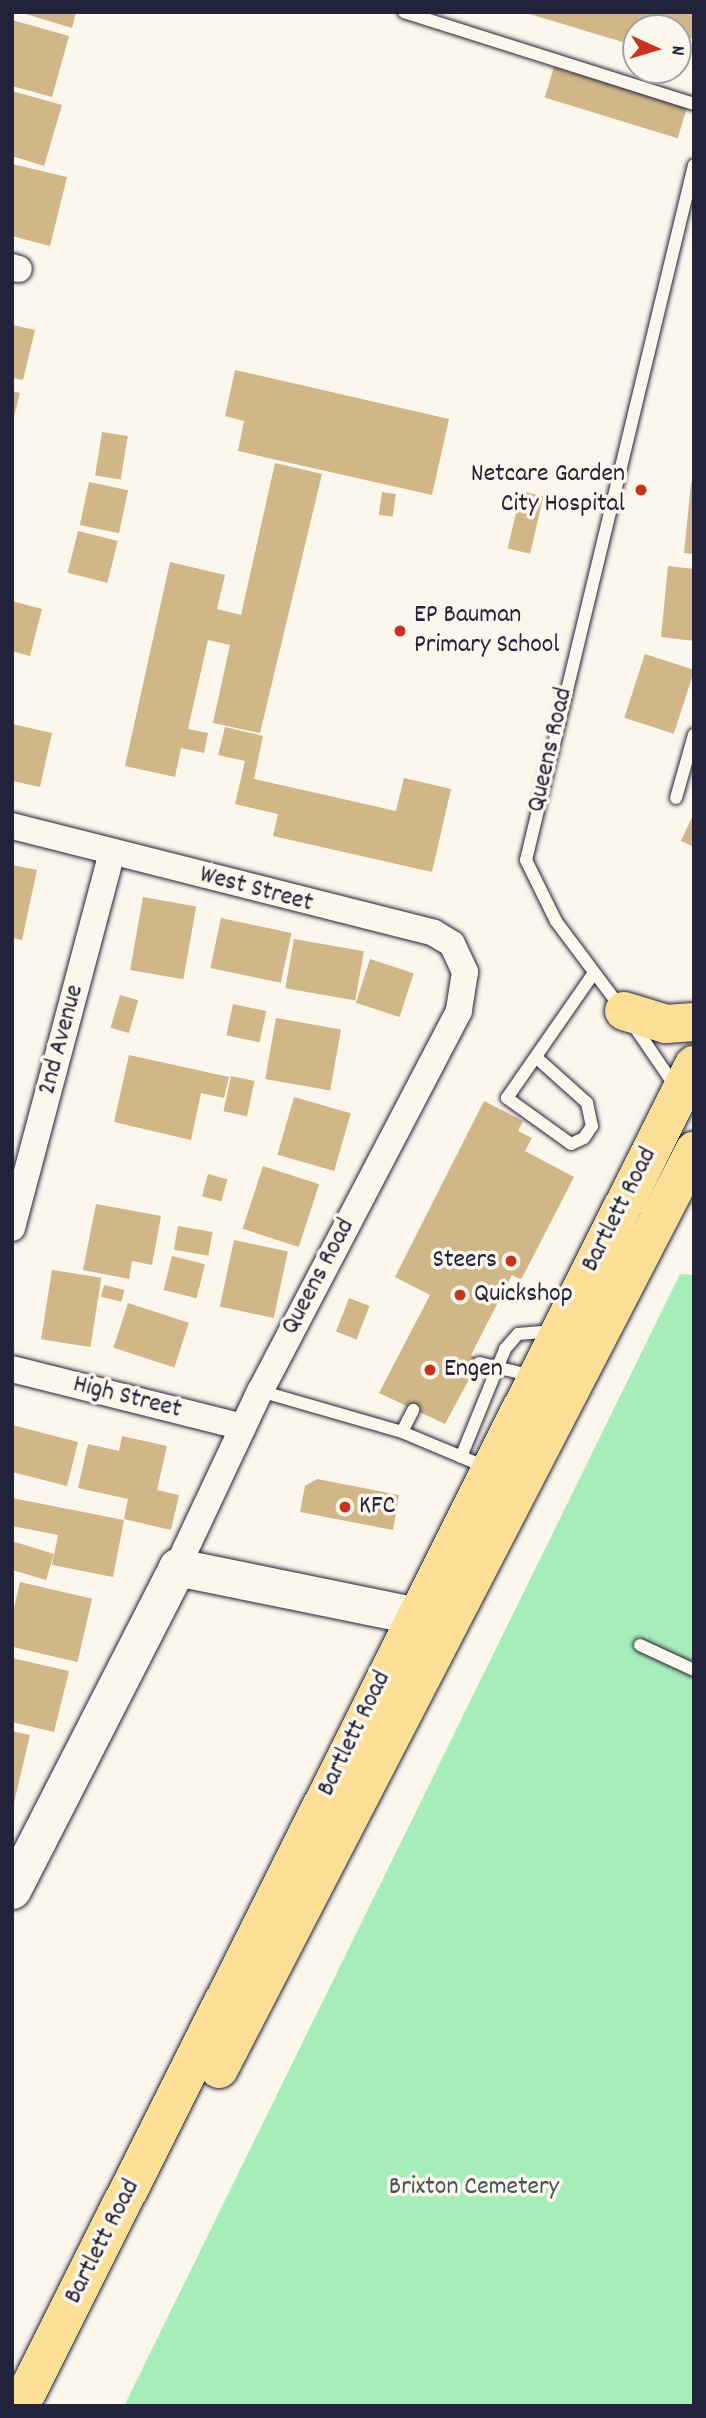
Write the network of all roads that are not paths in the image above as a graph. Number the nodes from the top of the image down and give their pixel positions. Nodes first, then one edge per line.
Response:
1 (404, 12) edge
2 (694, 104) edge
3 (694, 165) edge
4 (692, 181) edge
5 (694, 735) edge
6 (676, 799) dead end
7 (12, 826) edge
8 (112, 852) junction
9 (594, 972) junction
10 (466, 989) joint
11 (624, 1011) junction
12 (694, 1022) edge
13 (538, 1059) junction
14 (689, 1090) edge
15 (694, 1151) edge
16 (12, 1228) edge
17 (559, 1331) junction
18 (479, 1363) dead end
19 (498, 1367) junction
20 (12, 1368) edge
21 (537, 1377) junction
22 (260, 1391) junction
23 (413, 1410) dead end
24 (243, 1427) junction
25 (402, 1432) junction
26 (489, 1471) junction
27 (177, 1567) junction
28 (429, 1623) junction
29 (640, 1645) dead end
30 (694, 1670) edge
31 (12, 1890) edge
32 (20, 2406) edge
33 (43, 2406) edge

1 - 2 lane
3 - 4 lane, Queens Road
4 - 9 lane, Queens Road
5 - 6 lane
7 - 8 street, West Street
8 - 10 street, West Street
8 - 16 street, 2nd Avenue
9 - 11 lane, Queens Road
9 - 13 lane
10 - 22 street, Queens Road
11 - 12 main road
11 - 14 lane, Queens Road
13 - 13 lane
14 - 17 main road, Bartlett Road
15 - 26 main road, Bartlett Road
17 - 19 lane
17 - 21 main road, Bartlett Road
18 - 19 lane
19 - 21 lane
19 - 26 lane
20 - 24 street, High Street
21 - 26 main road, Bartlett Road
22 - 24 street, Queens Road
22 - 25 lane
23 - 25 lane
24 - 27 street, Queens Road
25 - 26 lane
26 - 28 main road, Bartlett Road
27 - 28 main road
27 - 31 main road, Queens Road
28 - 32 main road, Bartlett Road
28 - 33 main road, Bartlett Road
29 - 30 lane

